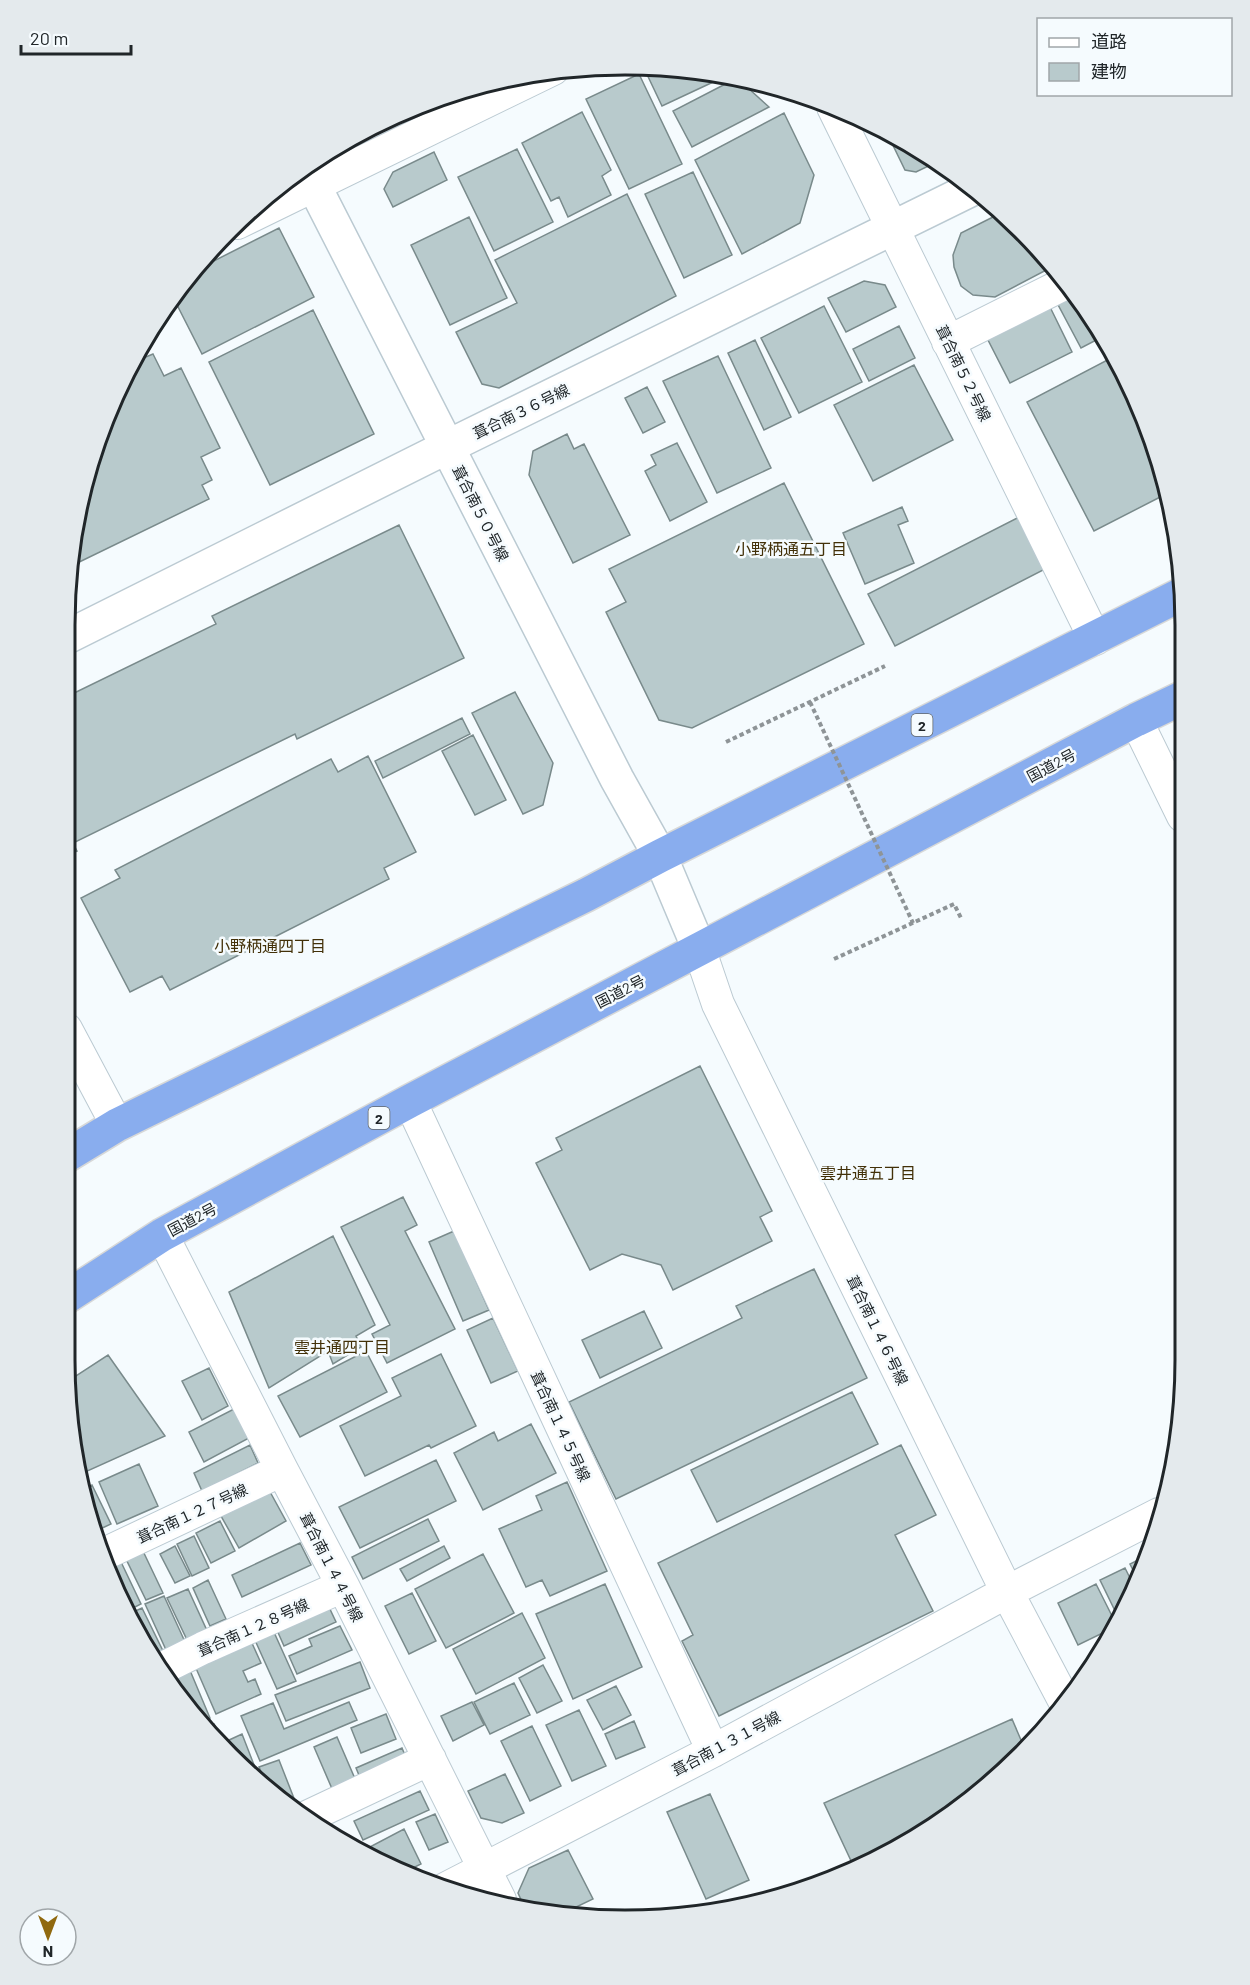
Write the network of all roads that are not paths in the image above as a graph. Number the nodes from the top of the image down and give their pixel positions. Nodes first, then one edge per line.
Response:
1 (511, 88) edge
2 (839, 119) edge
3 (309, 177) edge
4 (289, 190) edge
5 (965, 193) edge
6 (893, 228) junction
7 (1058, 287) edge
8 (948, 342) junction
9 (447, 447) junction
10 (1174, 598) edge
11 (75, 633) edge
12 (1095, 639) junction
13 (1175, 702) edge
14 (1136, 720) junction
15 (1175, 800) edge
16 (660, 856) junction
17 (700, 951) junction
18 (75, 1046) edge
19 (410, 1101) junction
20 (117, 1125) junction
21 (75, 1151) edge
22 (162, 1235) junction
23 (75, 1292) edge
24 (282, 1470) junction
25 (1151, 1518) edge
26 (110, 1551) edge
27 (344, 1587) junction
28 (1007, 1592) junction
29 (168, 1666) edge
30 (1061, 1695) edge
31 (713, 1751) junction
32 (429, 1760) junction
33 (314, 1814) edge
34 (484, 1870) junction
35 (456, 1883) edge
36 (497, 1894) edge

1 - 3 street
2 - 6 street, 葺合南５２号線
3 - 4 street
3 - 9 street, 葺合南５０号線
5 - 6 street, 葺合南３６号線
6 - 8 street, 葺合南５２号線
6 - 9 street, 葺合南３６号線
7 - 8 street
8 - 12 street, 葺合南５２号線
9 - 11 street, 葺合南３６号線
9 - 16 street, 葺合南５０号線
10 - 12 highway, 2
12 - 16 highway, 2
13 - 14 highway, 国道2号 / 2
14 - 15 street
14 - 17 highway, 国道2号 / 2
16 - 17 street, 葺合南５０号線
16 - 20 highway, 2
17 - 19 highway, 国道2号 / 2
17 - 28 street, 葺合南１４６号線
18 - 20 street
19 - 22 highway, 国道2号 / 2
19 - 31 street, 葺合南１４５号線
20 - 21 highway, 2
22 - 23 highway, 国道2号 / 2
22 - 24 street, 葺合南１４４号線
24 - 26 street, 葺合南１２７号線
24 - 27 street, 葺合南１４４号線
25 - 28 street, 葺合南１３１号線
27 - 29 street, 葺合南１２８号線
27 - 32 street, 葺合南１４４号線
28 - 30 street, 葺合南１４６号線
28 - 31 street, 葺合南１３１号線
31 - 34 street, 葺合南１３１号線
32 - 33 street
32 - 34 street, 葺合南１４４号線
34 - 35 street, 葺合南１３１号線
34 - 36 street, 葺合南１４４号線

